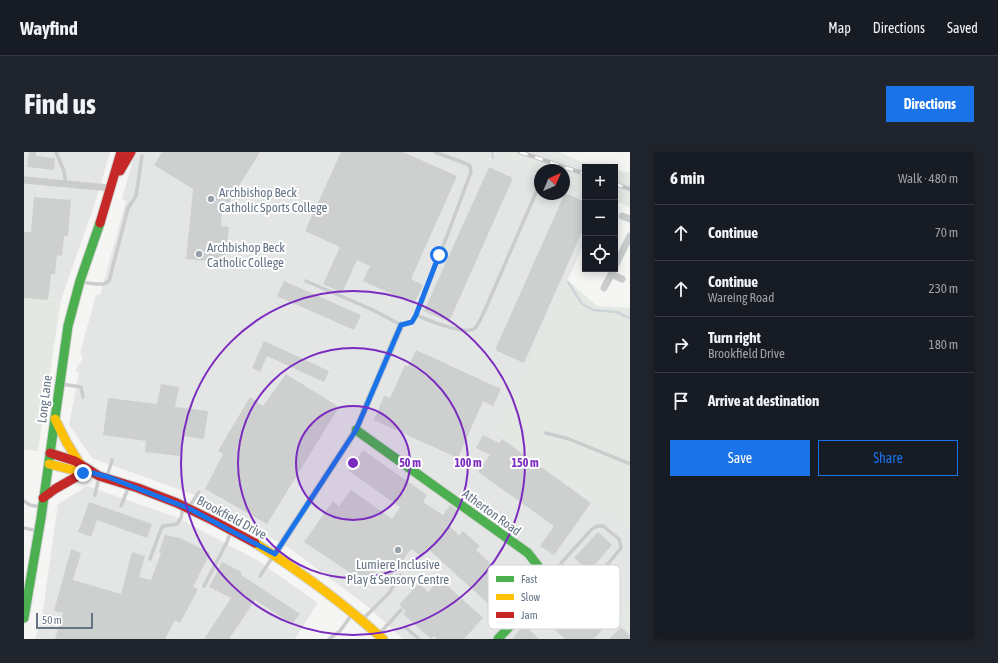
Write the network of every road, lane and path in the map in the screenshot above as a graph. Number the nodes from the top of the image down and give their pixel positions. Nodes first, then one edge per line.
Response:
1 (56, 152) edge
2 (121, 152) edge
3 (131, 152) edge
4 (435, 152) edge
5 (142, 156) dead end
6 (24, 180) edge
7 (66, 184) junction
8 (110, 188) junction
9 (534, 197) edge
10 (622, 216) dead end
11 (630, 219) edge
12 (630, 236) edge
13 (618, 260) edge
14 (612, 272) edge
15 (615, 272) edge
16 (622, 279) dead end
17 (306, 281) dead end
18 (80, 282) junction
19 (604, 288) dead end
20 (416, 315) junction
21 (401, 325) junction
22 (59, 384) junction
23 (83, 397) dead end
24 (55, 419) junction
25 (356, 430) junction
26 (546, 433) dead end
27 (50, 453) junction
28 (112, 460) dead end
29 (49, 464) junction
30 (630, 464) edge
31 (82, 469) junction
32 (100, 475) junction
33 (130, 485) junction
34 (199, 492) dead end
35 (95, 495) dead end
36 (24, 501) edge
37 (43, 503) junction
38 (121, 506) dead end
39 (186, 507) junction
40 (24, 528) edge
41 (231, 530) junction
42 (39, 532) junction
43 (275, 554) junction
44 (150, 559) dead end
45 (537, 565) edge
46 (561, 565) edge
47 (607, 565) edge
48 (400, 575) dead end
49 (260, 576) dead end
50 (204, 586) dead end
51 (401, 610) dead end
52 (354, 612) junction
53 (24, 618) edge
54 (363, 620) junction
55 (405, 627) dead end
56 (507, 629) edge
57 (380, 637) edge
58 (329, 639) edge
59 (419, 639) edge
60 (498, 639) edge

1 - 7 lane
2 - 8 street, Long Lane
3 - 8 street, Long Lane
4 - 20 lane
5 - 18 lane
6 - 7 street
7 - 8 street
8 - 18 street, Long Lane
9 - 20 lane
10 - 11 street
12 - 13 street
14 - 19 street
15 - 16 street
17 - 21 lane
18 - 22 street, Long Lane
20 - 21 lane
21 - 25 street
22 - 23 lane
22 - 24 street, Long Lane
24 - 27 street, Long Lane
24 - 31 street
25 - 43 street
25 - 45 street, Atherton Road
26 - 30 lane
27 - 29 street, Long Lane
27 - 31 street, Brookfield Drive
28 - 32 lane
29 - 31 street, Brookfield Drive
29 - 37 street, Long Lane
31 - 32 street, Brookfield Drive
31 - 37 street
32 - 33 street, Brookfield Drive
32 - 35 lane
33 - 38 lane
33 - 39 street, Brookfield Drive
34 - 39 lane
36 - 37 lane
37 - 42 street, Long Lane
39 - 41 street, Brookfield Drive
39 - 44 lane
40 - 42 lane
41 - 43 street, Brookfield Drive
41 - 50 lane
42 - 53 street, Long Lane
43 - 49 lane
43 - 52 street, Brookfield Drive
46 - 47 lane
48 - 54 lane
51 - 57 lane
52 - 54 street, Brookfield Drive
52 - 58 lane
54 - 57 street, Brookfield Drive
55 - 59 lane
56 - 60 street

